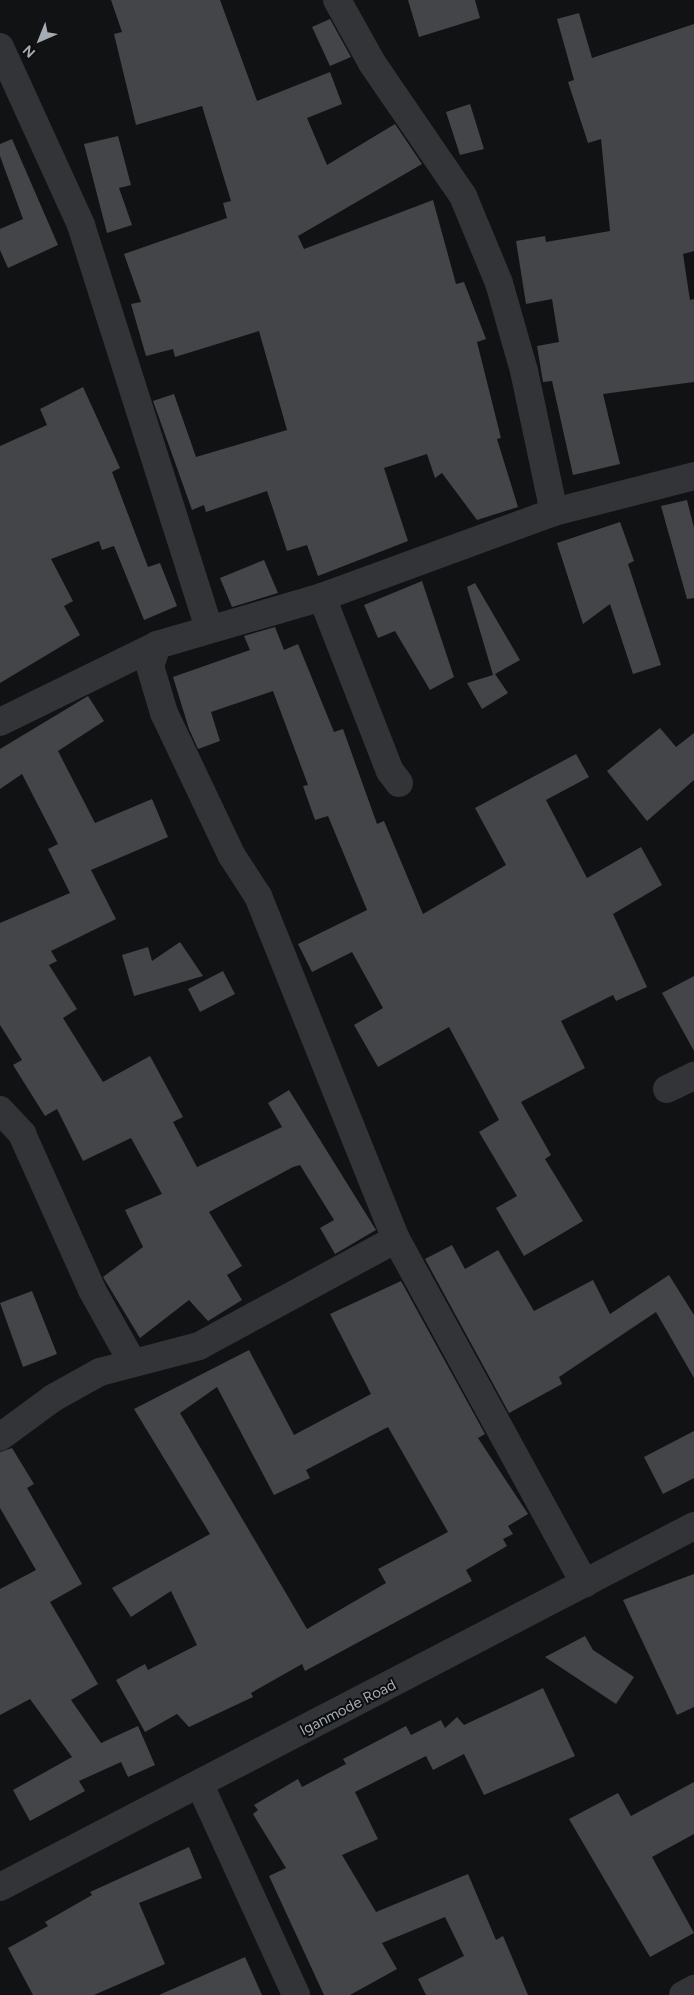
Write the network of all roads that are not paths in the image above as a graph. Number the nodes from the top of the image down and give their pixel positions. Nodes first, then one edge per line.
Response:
1 (337, 0) edge
2 (0, 47) edge
3 (10, 96) edge
4 (694, 476) edge
5 (554, 512) junction
6 (322, 597) junction
7 (209, 628) junction
8 (157, 645) junction
9 (0, 722) edge
10 (399, 783) dead end
11 (694, 1076) edge
12 (667, 1089) dead end
13 (0, 1110) edge
14 (396, 1240) junction
15 (131, 1360) junction
16 (0, 1437) edge
17 (694, 1526) edge
18 (585, 1584) junction
19 (200, 1785) junction
20 (0, 1887) edge
21 (694, 1989) edge
22 (296, 1995) edge
23 (683, 1995) edge

1 - 5 street
2 - 3 street
3 - 7 street
4 - 5 street
5 - 6 street
6 - 7 street
6 - 10 street
7 - 8 street
8 - 9 street
8 - 14 street
11 - 12 street
13 - 15 street
14 - 15 street
14 - 18 street
15 - 16 street
17 - 18 street, Iganmode Road
18 - 19 street, Iganmode Road
19 - 20 street, Iganmode Road
19 - 22 street
21 - 23 street

